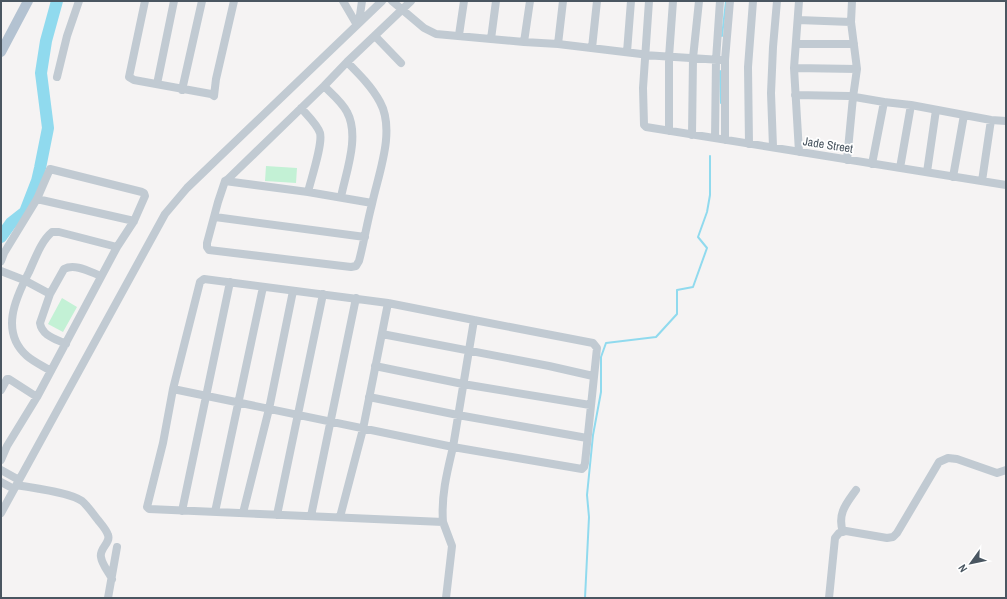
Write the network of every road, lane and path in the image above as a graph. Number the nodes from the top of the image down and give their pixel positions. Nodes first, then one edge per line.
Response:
1 (28, 1) edge
2 (79, 1) edge
3 (145, 1) edge
4 (174, 1) edge
5 (202, 1) edge
6 (234, 1) edge
7 (343, 1) edge
8 (362, 1) edge
9 (382, 1) edge
10 (392, 1) edge
11 (464, 1) edge
12 (496, 1) edge
13 (530, 1) edge
14 (563, 1) edge
15 (597, 1) edge
16 (632, 1) edge
17 (649, 1) edge
18 (673, 1) edge
19 (698, 1) edge
20 (720, 1) edge
21 (730, 1) edge
22 (753, 1) edge
23 (777, 1) edge
24 (800, 1) edge
25 (852, 1) edge
26 (405, 4) edge
27 (798, 20) junction
28 (851, 22) junction
29 (358, 23) junction
30 (459, 35) junction
31 (375, 36) junction
32 (491, 39) junction
33 (524, 42) junction
34 (558, 44) junction
35 (796, 44) junction
36 (854, 44) junction
37 (592, 48) junction
38 (1, 52) edge
39 (627, 52) junction
40 (642, 54) junction
41 (669, 57) junction
42 (693, 58) junction
43 (716, 60) junction
44 (725, 60) junction
45 (347, 62) junction
46 (401, 63) dead end
47 (794, 68) junction
48 (857, 69) junction
49 (56, 77) dead end
50 (157, 84) junction
51 (324, 86) junction
52 (182, 90) junction
53 (795, 95) junction
54 (853, 97) junction
55 (884, 102) junction
56 (910, 105) junction
57 (301, 108) junction
58 (936, 110) junction
59 (964, 115) junction
60 (991, 120) junction
61 (1006, 121) edge
62 (669, 131) junction
63 (692, 135) junction
64 (715, 138) junction
65 (725, 140) junction
66 (749, 144) junction
67 (773, 147) junction
68 (799, 152) junction
69 (847, 160) junction
70 (872, 164) junction
71 (900, 168) junction
72 (927, 172) junction
73 (953, 177) junction
74 (225, 181) junction
75 (982, 181) junction
76 (1006, 185) edge
77 (308, 192) junction
78 (341, 197) junction
79 (37, 199) junction
80 (372, 203) junction
81 (215, 217) junction
82 (134, 220) junction
83 (365, 237) junction
84 (117, 247) junction
85 (1, 261) edge
86 (1, 271) edge
87 (101, 276) junction
88 (24, 280) junction
89 (230, 282) junction
90 (263, 287) junction
91 (293, 291) junction
92 (50, 294) junction
93 (323, 294) junction
94 (356, 298) junction
95 (388, 302) junction
96 (474, 320) junction
97 (382, 334) junction
98 (66, 344) junction
99 (469, 351) junction
100 (375, 366) junction
101 (51, 371) junction
102 (593, 376) junction
103 (464, 384) junction
104 (174, 389) junction
105 (1, 390) edge
106 (207, 396) junction
107 (37, 397) junction
108 (369, 397) junction
109 (238, 402) junction
110 (590, 405) junction
111 (268, 409) junction
112 (299, 415) junction
113 (458, 415) junction
114 (331, 422) junction
115 (363, 429) junction
116 (587, 438) junction
117 (4, 444) edge
118 (453, 447) junction
119 (1, 460) edge
120 (1, 470) edge
121 (1006, 470) edge
122 (1, 482) edge
123 (16, 485) junction
124 (856, 490) dead end
125 (182, 511) junction
126 (215, 512) junction
127 (242, 513) junction
128 (1, 514) edge
129 (277, 515) junction
130 (311, 516) junction
131 (340, 517) junction
132 (443, 522) junction
133 (842, 532) junction
134 (117, 547) dead end
135 (112, 579) junction
136 (108, 598) edge
137 (446, 598) edge
138 (828, 598) edge

1 - 38 main road
2 - 49 street
3 - 50 street
4 - 50 street
5 - 52 street
6 - 52 street
7 - 29 street
8 - 29 street
9 - 29 street
10 - 26 street
11 - 30 street
12 - 32 street
13 - 33 street
14 - 34 street
15 - 37 street
16 - 39 street
17 - 40 street
18 - 41 street
19 - 42 street
20 - 43 street
21 - 44 street
22 - 66 street
23 - 67 street
24 - 27 street
25 - 28 street
26 - 30 street
26 - 31 street
27 - 28 street
27 - 35 street
28 - 36 street
29 - 123 street
30 - 32 street
31 - 45 street
31 - 46 street
32 - 33 street
33 - 34 street
34 - 37 street
35 - 36 street
35 - 47 street
36 - 48 street
37 - 39 street
39 - 40 street
40 - 41 street
40 - 62 street, Jade Street
41 - 42 street
41 - 62 street
42 - 43 street
42 - 63 street
43 - 44 street
43 - 64 street
44 - 65 street
45 - 51 street
45 - 80 street
47 - 48 street
47 - 53 street
48 - 54 street
50 - 52 street
51 - 57 street
51 - 78 street
53 - 54 street
53 - 68 street
54 - 55 street
54 - 69 street
55 - 56 street
55 - 70 street
56 - 58 street
56 - 71 street
57 - 74 street
57 - 77 street
58 - 59 street
58 - 72 street
59 - 60 street
59 - 73 street
60 - 61 street
60 - 75 street
62 - 63 street, Jade Street
63 - 64 street, Jade Street
64 - 65 street, Jade Street
65 - 66 street, Jade Street
66 - 67 street, Jade Street
67 - 68 street, Jade Street
68 - 69 street, Jade Street
69 - 70 street, Jade Street
70 - 71 street, Jade Street
71 - 72 street, Jade Street
72 - 73 street, Jade Street
73 - 75 street, Jade Street
74 - 77 street
74 - 81 street
75 - 76 street, Jade Street
77 - 78 street
78 - 80 street
79 - 82 street
79 - 82 street
79 - 85 street
80 - 83 street
81 - 83 street
81 - 83 street
82 - 84 street
84 - 87 street
84 - 88 street
86 - 88 street
87 - 92 street
87 - 98 street
88 - 92 street
88 - 101 street
89 - 90 street
89 - 104 street
89 - 106 street
90 - 91 street
90 - 109 street
91 - 93 street
91 - 111 street
92 - 98 street
93 - 94 street
93 - 112 street
94 - 95 street
94 - 114 street
95 - 96 street
95 - 97 street
96 - 99 street
96 - 102 street
97 - 99 street
97 - 100 street
98 - 101 street
99 - 102 street
99 - 103 street
100 - 103 street
100 - 108 street
101 - 107 street
102 - 110 street
103 - 110 street
103 - 113 street
104 - 106 street
104 - 125 street
105 - 107 street
106 - 109 street
106 - 125 street
107 - 117 street
108 - 113 street
108 - 115 street
109 - 111 street
109 - 126 street
110 - 116 street
111 - 112 street
111 - 127 street
112 - 114 street
112 - 129 street
113 - 116 street
113 - 118 street
114 - 115 street
114 - 130 street
115 - 118 street
115 - 131 street
116 - 118 street
117 - 119 street
118 - 132 street
120 - 123 street
121 - 133 street
122 - 123 street
123 - 128 street
123 - 135 street
124 - 133 street
125 - 126 street
126 - 127 street
127 - 129 street
129 - 130 street
130 - 131 street
131 - 132 street
132 - 137 street
133 - 138 street
134 - 135 street
135 - 136 street

